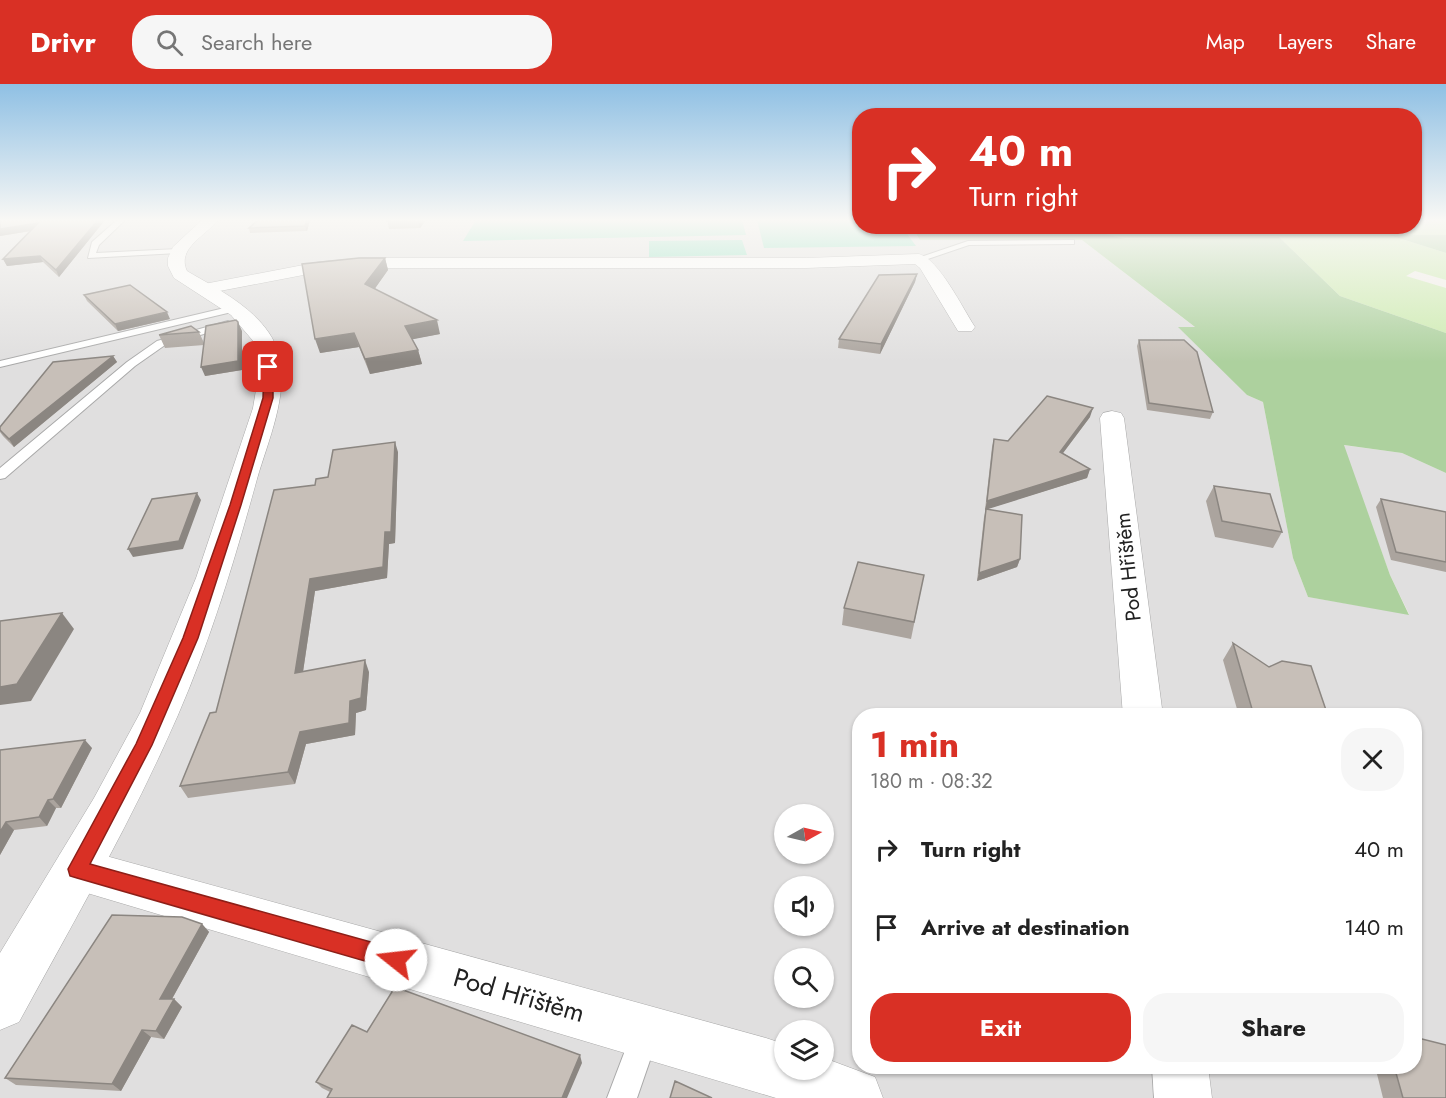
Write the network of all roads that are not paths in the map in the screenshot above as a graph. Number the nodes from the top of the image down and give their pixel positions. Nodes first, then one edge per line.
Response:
1 (175, 267) edge
2 (317, 267) edge
3 (928, 267) edge
4 (204, 289) junction
5 (240, 314) junction
6 (965, 327) dead end
7 (0, 364) edge
8 (1112, 418) dead end
9 (0, 475) edge
10 (1142, 708) edge
11 (77, 869) junction
12 (0, 1003) edge
13 (646, 1031) junction
14 (1181, 1074) edge
15 (622, 1098) edge
16 (854, 1098) edge
17 (1183, 1098) edge

1 - 4 street
2 - 4 street
3 - 6 street
4 - 5 street
5 - 7 lane
5 - 9 lane
5 - 11 street
8 - 10 street, Pod Hřištěm
11 - 12 street
11 - 13 street, Pod Hřištěm
13 - 15 lane
13 - 16 street, Pod Hřištěm
14 - 17 street

